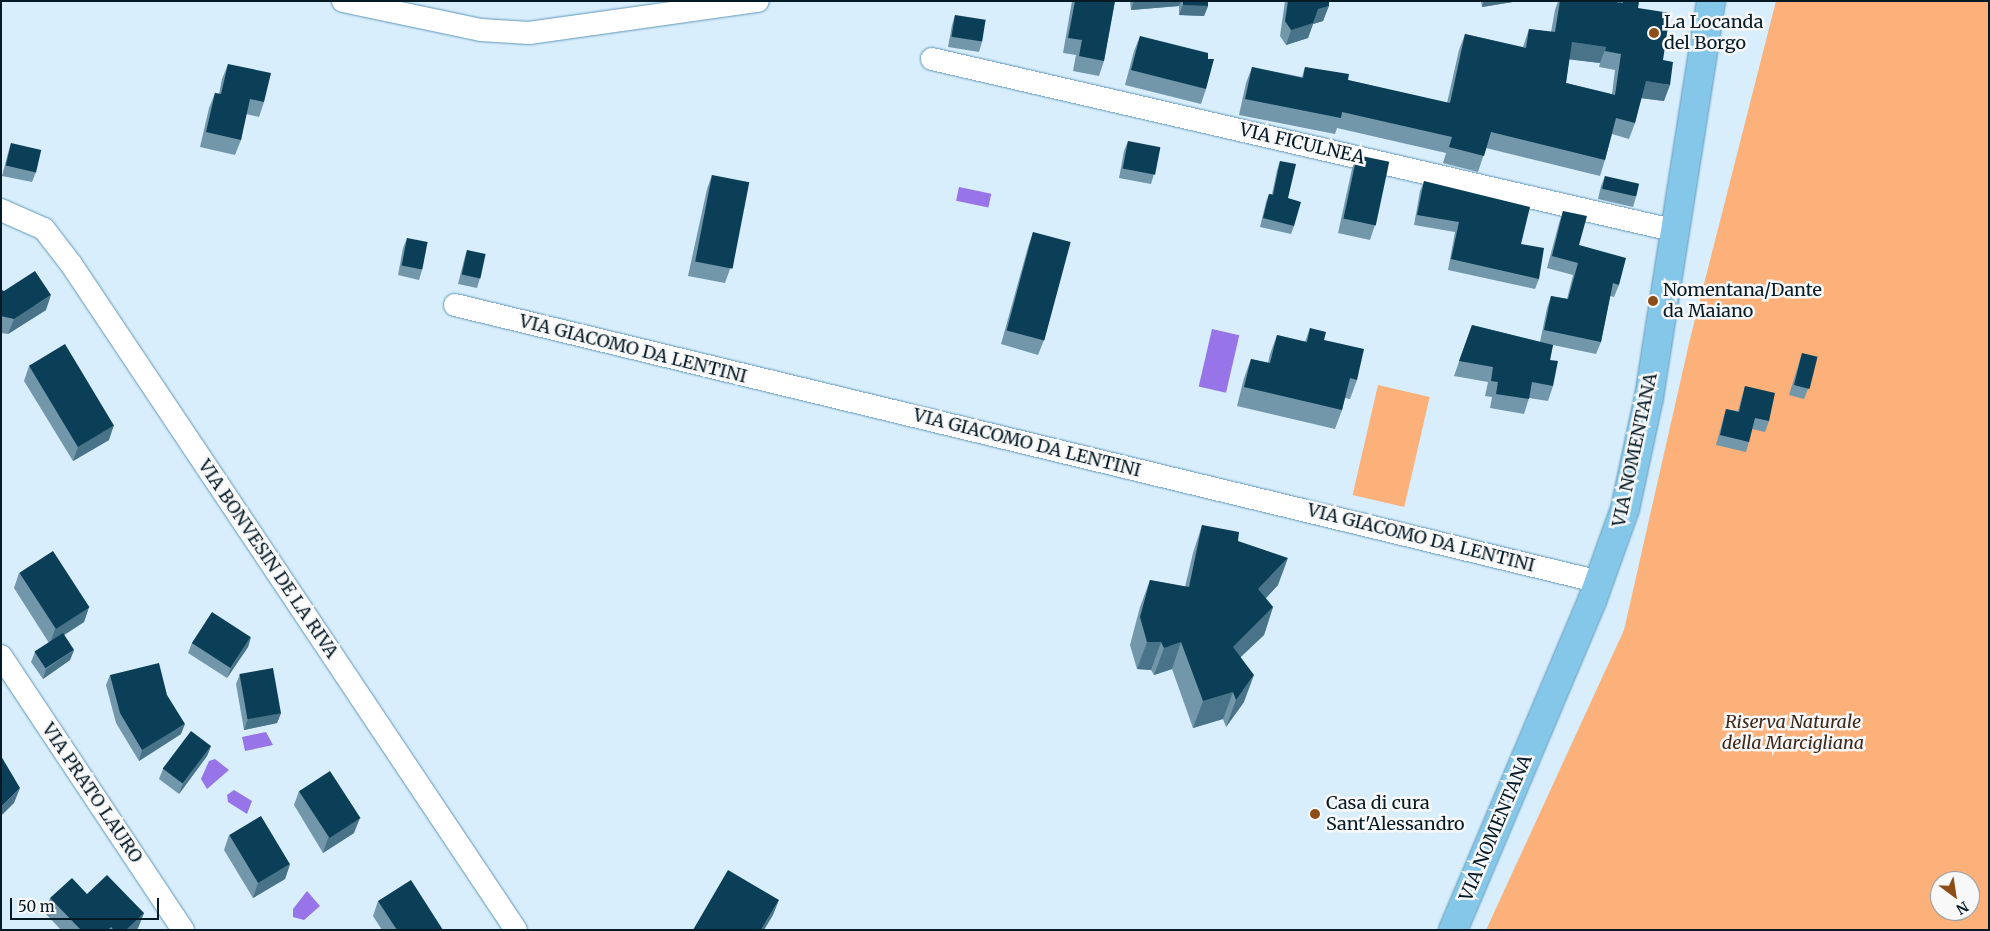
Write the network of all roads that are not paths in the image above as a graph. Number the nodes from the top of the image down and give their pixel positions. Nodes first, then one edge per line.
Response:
1 (343, 1) edge
2 (758, 1) edge
3 (1710, 1) edge
4 (932, 59) dead end
5 (1, 210) edge
6 (1672, 230) junction
7 (455, 306) dead end
8 (1600, 582) junction
9 (1, 656) edge
10 (183, 930) edge
11 (516, 930) edge
12 (1453, 930) edge

1 - 2 street
3 - 6 main road, VIA NOMENTANA
4 - 6 street, VIA FICULNEA
5 - 11 street, VIA BONVESIN DE LA RIVA
6 - 8 main road, VIA NOMENTANA
7 - 8 street, VIA GIACOMO DA LENTINI
8 - 12 main road, VIA NOMENTANA
9 - 10 street, VIA PRATO LAURO

